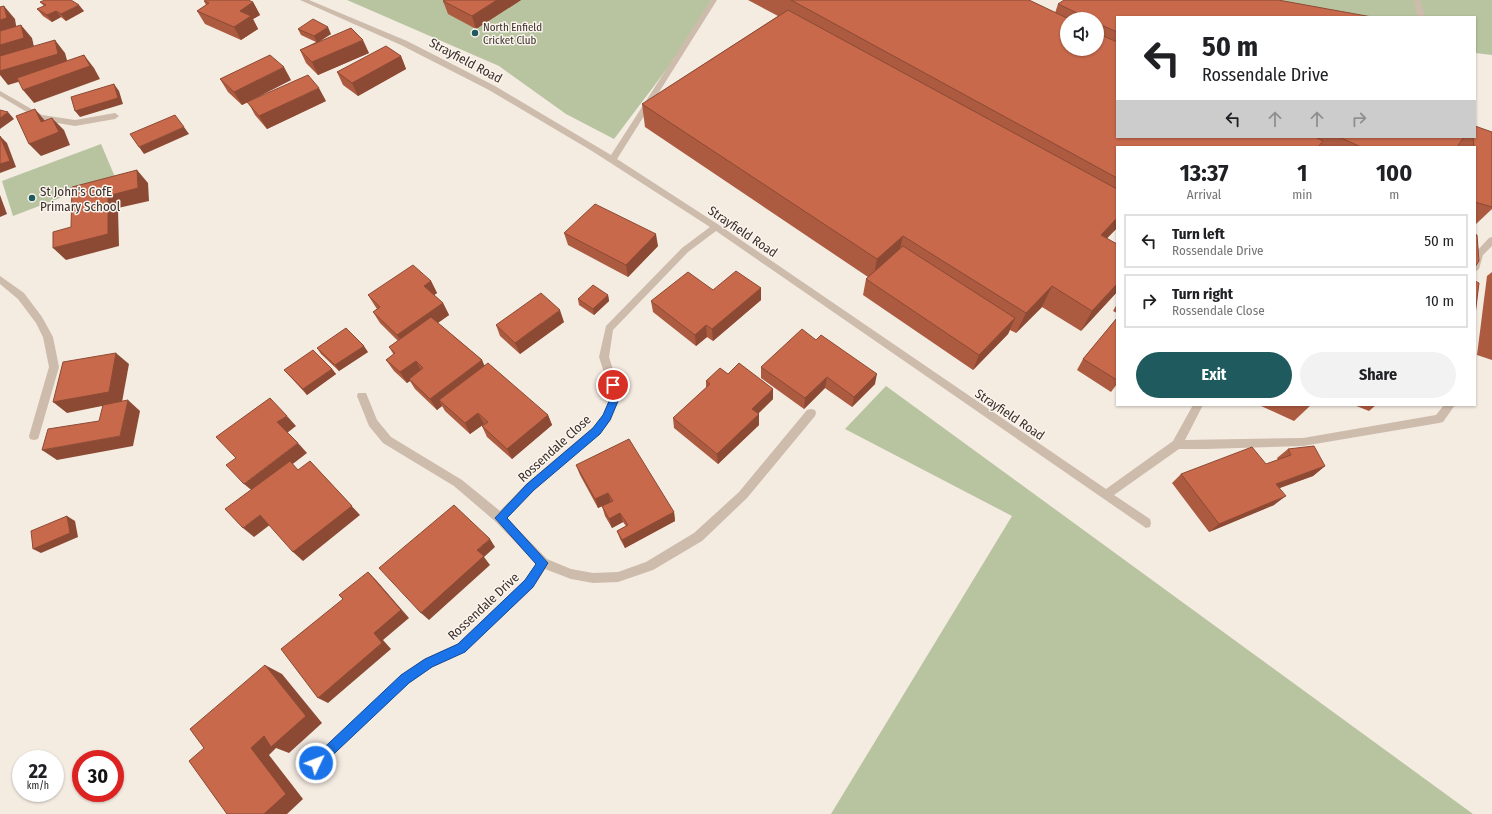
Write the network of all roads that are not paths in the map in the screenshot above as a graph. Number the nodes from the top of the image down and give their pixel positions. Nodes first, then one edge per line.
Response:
1 (303, 0) edge
2 (714, 0) edge
3 (1417, 0) edge
4 (1421, 16) edge
5 (0, 93) edge
6 (115, 116) dead end
7 (612, 160) junction
8 (716, 227) junction
9 (1492, 240) edge
10 (1476, 265) edge
11 (0, 280) edge
12 (362, 396) dead end
13 (1197, 406) edge
14 (1449, 406) edge
15 (811, 413) dead end
16 (34, 436) dead end
17 (1177, 444) junction
18 (1106, 495) junction
19 (500, 518) junction
20 (1146, 523) dead end
21 (543, 563) junction
22 (316, 763) dead end

1 - 7 street, Strayfield Road
2 - 7 street
3 - 4 street
5 - 6 street
7 - 8 street, Strayfield Road
8 - 18 street, Strayfield Road
8 - 19 street, Rossendale Close
9 - 10 street
11 - 16 street
12 - 19 street
13 - 17 street
14 - 17 street
15 - 21 street
17 - 18 street
18 - 20 street, Strayfield Road
19 - 21 street
21 - 22 street, Rossendale Drive

